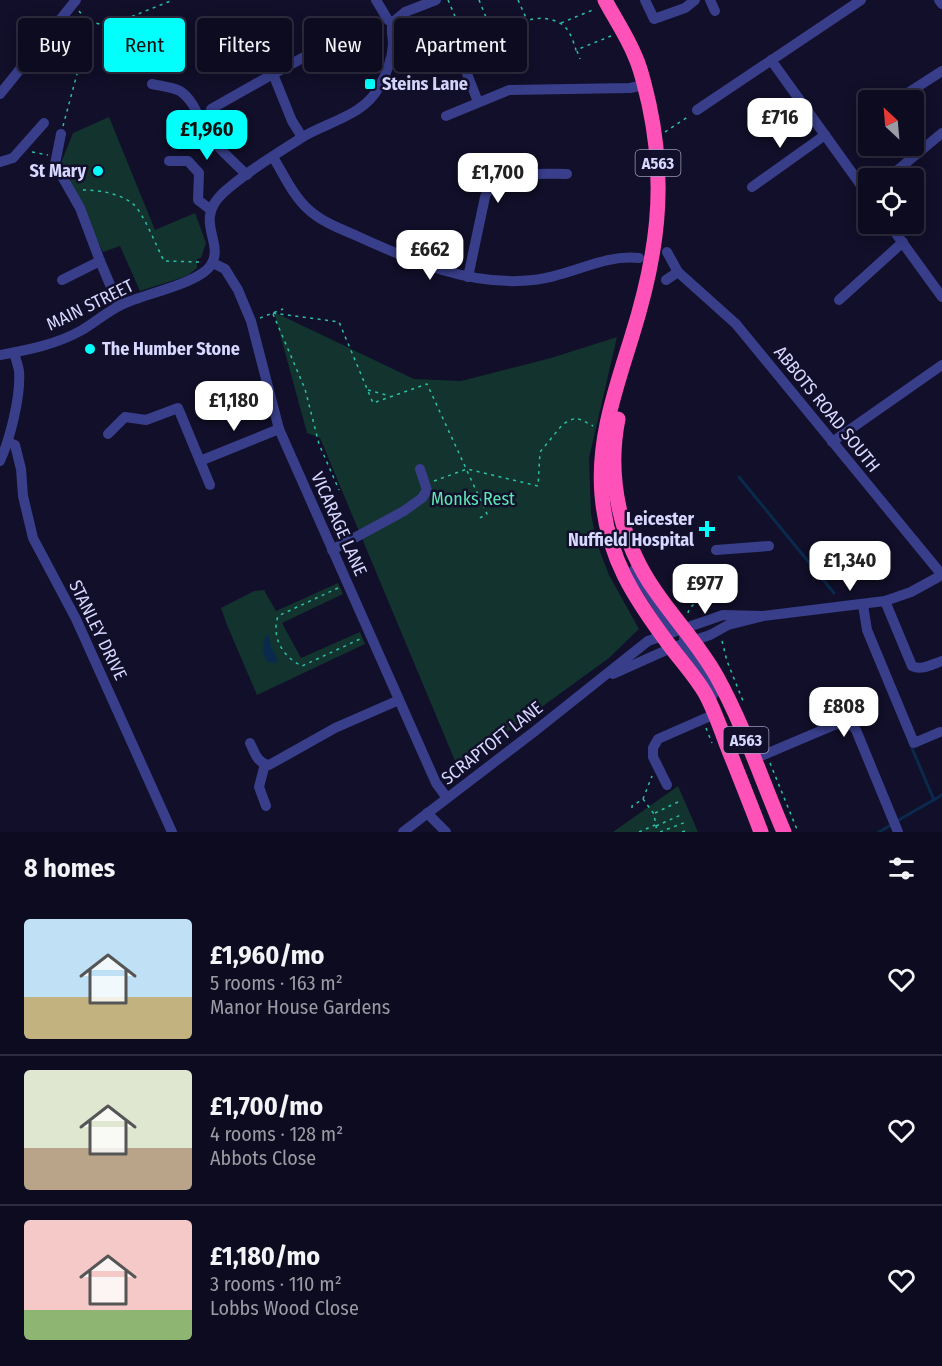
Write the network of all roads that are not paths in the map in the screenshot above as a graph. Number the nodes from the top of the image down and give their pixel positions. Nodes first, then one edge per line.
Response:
1 (376, 0) edge
2 (436, 0) edge
3 (645, 0) edge
4 (710, 0) edge
5 (861, 0) edge
6 (939, 0) edge
7 (695, 1) edge
8 (75, 2) edge
9 (606, 2) edge
10 (942, 4) edge
11 (715, 11) dead end
12 (393, 22) junction
13 (304, 57) edge
14 (771, 60) junction
15 (942, 71) edge
16 (466, 72) edge
17 (273, 74) junction
18 (152, 84) dead end
19 (644, 85) junction
20 (913, 90) edge
21 (0, 94) edge
22 (478, 102) junction
23 (211, 109) dead end
24 (697, 110) road end
25 (446, 116) dead end
26 (44, 123) dead end
27 (942, 133) edge
28 (61, 134) road end
29 (825, 135) junction
30 (302, 137) junction
31 (273, 157) junction
32 (169, 161) dead end
33 (0, 162) edge
34 (900, 168) edge
35 (567, 174) dead end
36 (247, 175) junction
37 (858, 181) edge
38 (752, 187) dead end
39 (211, 210) junction
40 (897, 234) edge
41 (903, 242) junction
42 (667, 252) dead end
43 (639, 258) dead end
44 (100, 261) junction
45 (213, 263) junction
46 (678, 272) junction
47 (468, 277) junction
48 (62, 280) dead end
49 (666, 280) dead end
50 (942, 297) edge
51 (839, 300) dead end
52 (119, 306) junction
53 (632, 334) junction
54 (14, 352) junction
55 (0, 355) edge
56 (942, 365) edge
57 (279, 429) junction
58 (108, 434) dead end
59 (8, 442) junction
60 (832, 442) junction
61 (0, 461) edge
62 (200, 461) junction
63 (420, 469) dead end
64 (210, 485) dead end
65 (769, 546) dead end
66 (332, 550) junction
67 (716, 550) dead end
68 (942, 575) edge
69 (885, 601) junction
70 (863, 605) junction
71 (763, 616) junction
72 (679, 639) junction
73 (942, 661) edge
74 (600, 680) junction
75 (399, 700) junction
76 (714, 712) junction
77 (940, 732) dead end
78 (250, 743) dead end
79 (754, 759) junction
80 (266, 764) junction
81 (667, 785) dead end
82 (447, 798) junction
83 (266, 806) dead end
84 (427, 813) junction
85 (895, 825) edge
86 (172, 832) edge
87 (403, 832) edge
88 (446, 832) edge
89 (762, 832) edge
90 (784, 832) edge

1 - 12 street
2 - 12 street
3 - 7 street
4 - 11 street
5 - 14 street
6 - 10 street
8 - 21 street
9 - 19 highway, A563
12 - 30 street
13 - 17 street
14 - 24 street
14 - 29 street
15 - 20 street
16 - 22 street
17 - 23 street
17 - 30 street
18 - 36 street
19 - 22 street
19 - 53 highway, A563
22 - 25 street
26 - 33 street
27 - 34 street
28 - 44 street
29 - 37 street
29 - 38 street
30 - 31 street
31 - 36 street
31 - 47 street
32 - 39 street
35 - 47 street
36 - 39 street
39 - 45 street
40 - 41 street
41 - 50 street
41 - 51 street
42 - 46 street, ABBOTS ROAD SOUTH
43 - 47 street
44 - 48 street
44 - 52 street
45 - 52 street, MAIN STREET
45 - 57 street, VICARAGE LANE
46 - 49 street
46 - 60 street, ABBOTS ROAD SOUTH
52 - 54 street, MAIN STREET
53 - 72 highway, A563
53 - 72 highway, A563
54 - 55 street, MAIN STREET
54 - 59 street
56 - 60 street
57 - 62 street
57 - 66 street, VICARAGE LANE
58 - 62 street
59 - 61 street
59 - 86 street, STANLEY DRIVE
60 - 68 street, ABBOTS ROAD SOUTH
62 - 64 street
63 - 66 street
65 - 67 street
66 - 75 street, VICARAGE LANE
68 - 69 street, SCRAPTOFT LANE
69 - 70 street, SCRAPTOFT LANE
69 - 73 street
70 - 71 street, SCRAPTOFT LANE
70 - 77 street
71 - 72 street, SCRAPTOFT LANE
71 - 72 street, SCRAPTOFT LANE
72 - 74 street, SCRAPTOFT LANE
72 - 74 street, SCRAPTOFT LANE
72 - 76 highway, A563
72 - 79 highway, A563
74 - 82 street, SCRAPTOFT LANE
75 - 80 street
75 - 82 street, VICARAGE LANE
76 - 81 street
76 - 89 highway, A563
78 - 80 street
79 - 85 street
79 - 90 highway, A563
80 - 83 street
82 - 84 street, SCRAPTOFT LANE
84 - 87 street, SCRAPTOFT LANE
84 - 88 street

